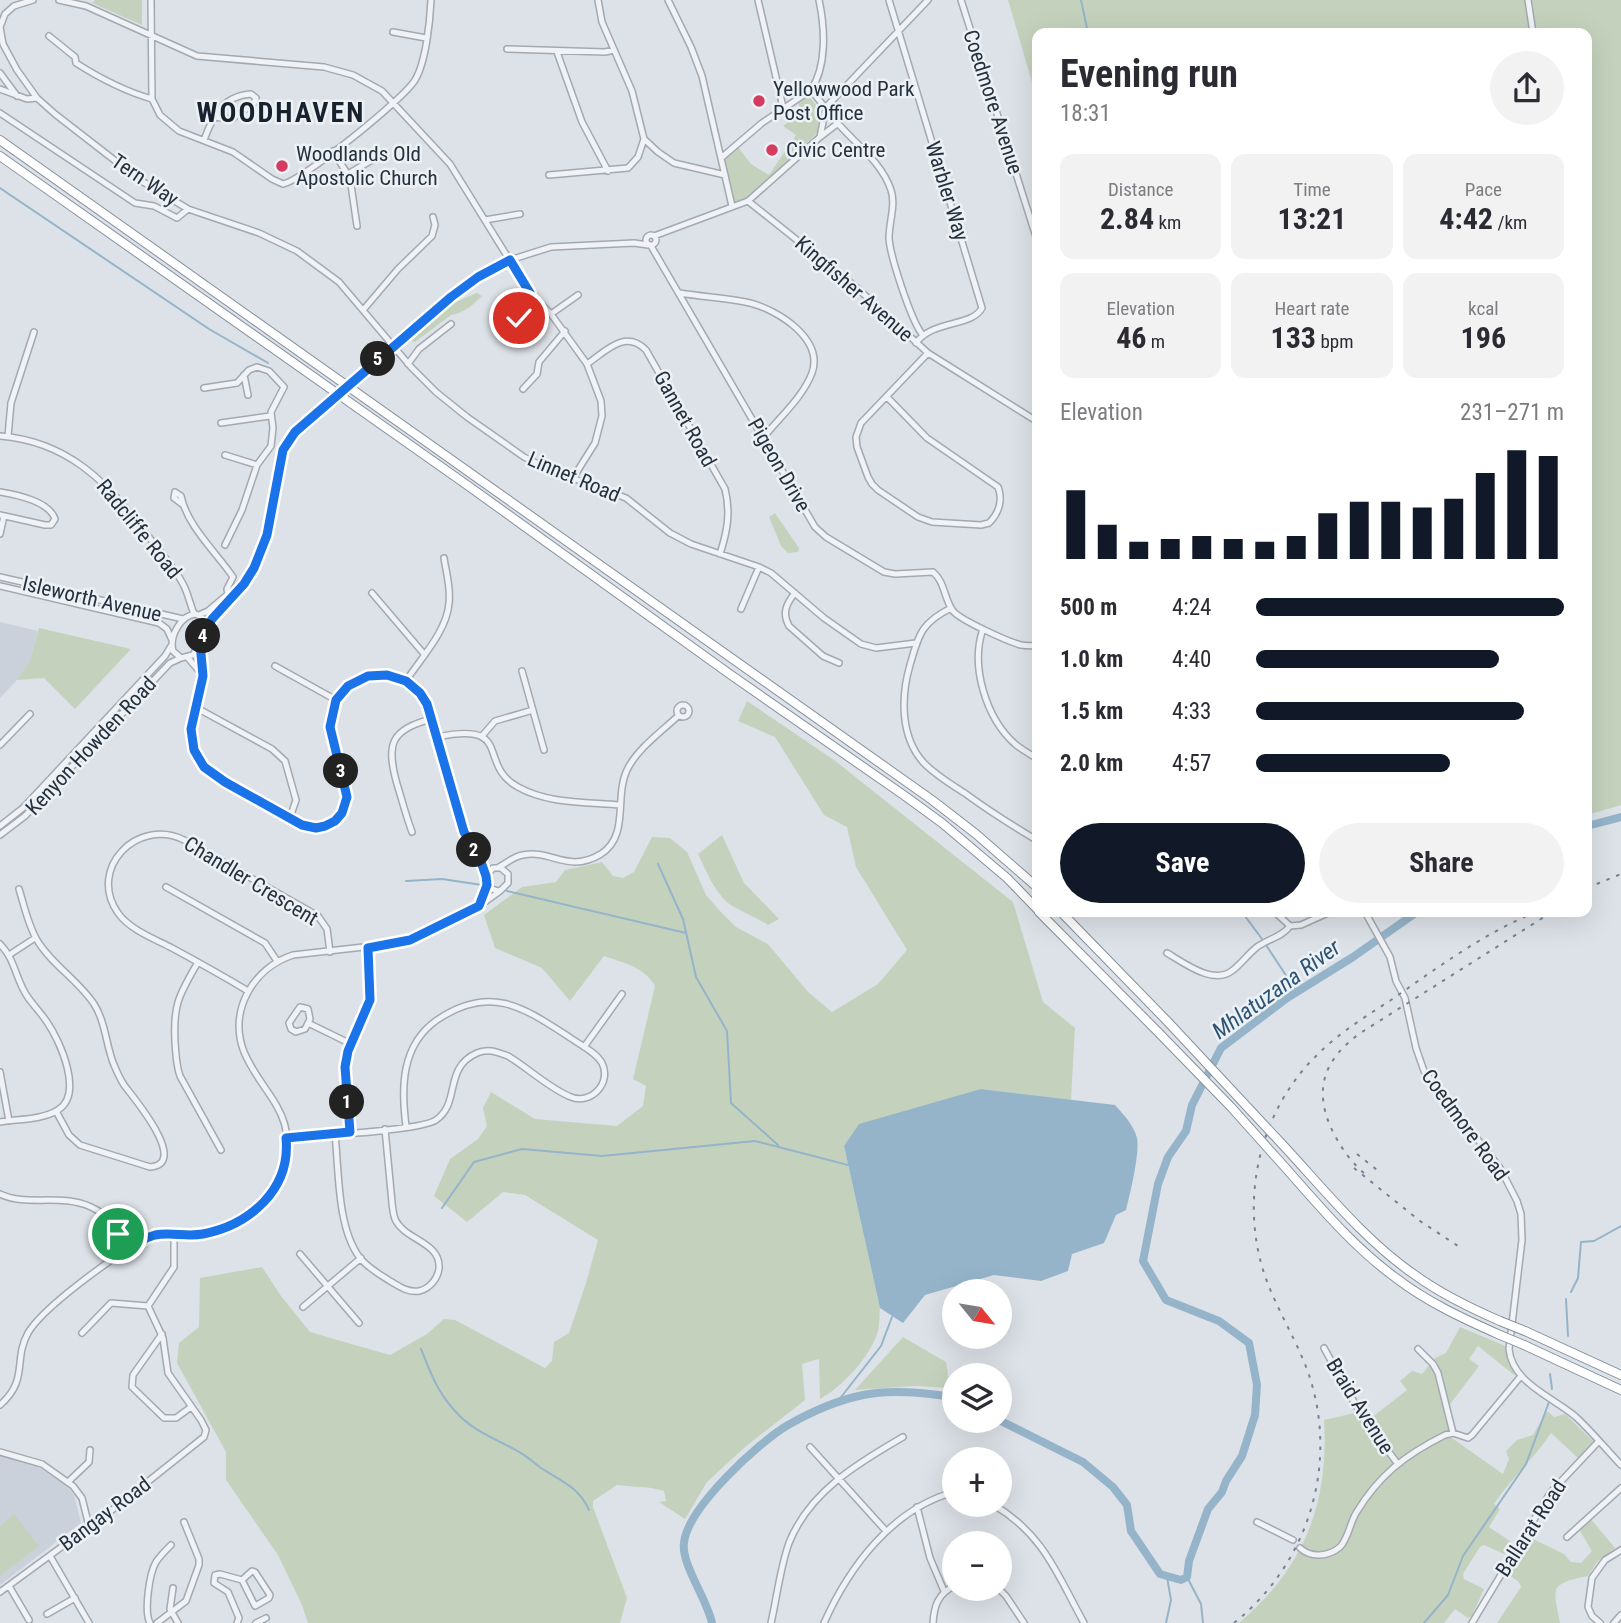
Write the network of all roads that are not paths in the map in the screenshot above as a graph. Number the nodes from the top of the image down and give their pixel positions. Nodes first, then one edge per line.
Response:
1 (33, 0) edge
2 (60, 0) edge
3 (150, 0) edge
4 (431, 0) edge
5 (598, 0) edge
6 (668, 0) edge
7 (758, 0) edge
8 (819, 0) edge
9 (889, 0) edge
10 (928, 0) edge
11 (961, 0) edge
12 (1528, 0) edge
13 (3, 11) edge
14 (1532, 28) edge
15 (393, 32) dead end
16 (899, 32) junction
17 (150, 35) junction
18 (49, 36) dead end
19 (426, 38) junction
20 (507, 49) dead end
21 (614, 50) junction
22 (557, 51) junction
23 (0, 73) edge
24 (0, 89) edge
25 (811, 90) junction
26 (17, 96) junction
27 (37, 98) junction
28 (152, 99) junction
29 (395, 103) junction
30 (783, 107) junction
31 (826, 108) junction
32 (0, 113) edge
33 (214, 117) junction
34 (837, 124) junction
35 (820, 137) junction
36 (644, 139) junction
37 (0, 140) edge
38 (204, 140) junction
39 (333, 151) junction
40 (0, 156) edge
41 (377, 157) dead end
42 (721, 159) junction
43 (0, 161) edge
44 (608, 171) junction
45 (348, 174) junction
46 (549, 174) dead end
47 (725, 176) junction
48 (64, 201) junction
49 (748, 201) junction
50 (732, 206) junction
51 (188, 209) junction
52 (520, 214) dead end
53 (433, 217) dead end
54 (485, 220) junction
55 (1032, 224) edge
56 (357, 226) dead end
57 (651, 242) junction
58 (510, 260) junction
59 (530, 293) junction
60 (680, 293) junction
61 (578, 295) dead end
62 (364, 309) junction
63 (551, 314) junction
64 (451, 324) dead end
65 (506, 331) dead end
66 (565, 331) junction
67 (34, 332) dead end
68 (922, 334) junction
69 (916, 343) junction
70 (394, 346) junction
71 (928, 353) junction
72 (408, 363) junction
73 (587, 364) junction
74 (244, 375) junction
75 (204, 388) dead end
76 (523, 389) dead end
77 (248, 395) dead end
78 (887, 397) junction
79 (270, 416) junction
80 (1032, 418) edge
81 (221, 423) dead end
82 (0, 436) edge
83 (8, 436) junction
84 (763, 438) junction
85 (271, 446) junction
86 (283, 450) junction
87 (225, 455) dead end
88 (257, 465) junction
89 (573, 478) junction
90 (0, 492) edge
91 (182, 504) dead end
92 (2, 516) edge
93 (0, 534) edge
94 (225, 545) dead end
95 (720, 554) junction
96 (443, 558) dead end
97 (760, 567) junction
98 (254, 568) junction
99 (0, 577) edge
100 (0, 586) edge
101 (372, 593) dead end
102 (795, 593) junction
103 (228, 594) junction
104 (951, 608) junction
105 (741, 610) dead end
106 (191, 616) junction
107 (206, 629) junction
108 (983, 629) junction
109 (172, 643) junction
110 (200, 643) junction
111 (916, 643) junction
112 (1032, 645) edge
113 (424, 654) junction
114 (181, 658) junction
115 (188, 658) junction
116 (839, 663) dead end
117 (275, 666) dead end
118 (522, 671) dead end
119 (406, 681) junction
120 (202, 682) junction
121 (336, 700) junction
122 (195, 708) junction
123 (533, 710) junction
124 (112, 713) junction
125 (30, 714) dead end
126 (678, 716) dead end
127 (118, 718) junction
128 (432, 719) junction
129 (482, 736) junction
130 (437, 737) junction
131 (0, 745) edge
132 (544, 750) dead end
133 (1032, 755) edge
134 (59, 770) junction
135 (65, 775) junction
136 (620, 804) junction
137 (290, 818) junction
138 (0, 826) edge
139 (412, 832) dead end
140 (0, 835) edge
141 (1032, 837) edge
142 (480, 859) junction
143 (511, 860) junction
144 (497, 868) junction
145 (506, 872) junction
146 (486, 876) junction
147 (1032, 883) edge
148 (487, 885) junction
149 (166, 887) dead end
150 (19, 889) dead end
151 (500, 891) junction
152 (1032, 904) edge
153 (479, 906) junction
154 (1045, 917) edge
155 (1067, 917) edge
156 (1280, 917) edge
157 (1319, 917) edge
158 (1367, 917) edge
159 (1290, 926) junction
160 (35, 938) junction
161 (0, 944) edge
162 (368, 948) junction
163 (330, 952) junction
164 (1167, 953) dead end
165 (9, 955) junction
166 (277, 961) junction
167 (198, 962) junction
168 (248, 991) junction
169 (622, 994) dead end
170 (309, 1023) junction
171 (351, 1044) junction
172 (584, 1047) junction
173 (0, 1072) edge
174 (56, 1111) junction
175 (9, 1121) junction
176 (0, 1122) edge
177 (406, 1126) junction
178 (385, 1129) junction
179 (350, 1132) junction
180 (335, 1134) junction
181 (286, 1138) junction
182 (220, 1150) dead end
183 (0, 1194) edge
184 (174, 1235) junction
185 (122, 1254) junction
186 (300, 1255) dead end
187 (361, 1258) junction
188 (328, 1286) junction
189 (148, 1306) junction
190 (303, 1307) dead end
191 (359, 1323) dead end
192 (82, 1333) dead end
193 (162, 1334) junction
194 (1324, 1348) dead end
195 (1418, 1349) dead end
196 (1621, 1375) edge
197 (1521, 1376) junction
198 (1621, 1390) edge
199 (0, 1405) edge
200 (191, 1407) junction
201 (1453, 1433) junction
202 (903, 1437) dead end
203 (1599, 1441) junction
204 (810, 1447) dead end
205 (90, 1450) dead end
206 (0, 1452) edge
207 (1396, 1463) junction
208 (1621, 1465) edge
209 (839, 1477) junction
210 (68, 1482) junction
211 (1621, 1488) edge
212 (942, 1497) edge
213 (916, 1507) junction
214 (1012, 1517) edge
215 (184, 1522) dead end
216 (1257, 1522) dead end
217 (89, 1526) junction
218 (886, 1531) junction
219 (1567, 1537) dead end
220 (1293, 1540) dead end
221 (171, 1545) dead end
222 (1300, 1548) dead end
223 (1621, 1550) edge
224 (50, 1556) junction
225 (242, 1580) junction
226 (9, 1586) junction
227 (942, 1586) edge
228 (173, 1588) dead end
229 (0, 1592) edge
230 (942, 1594) edge
231 (75, 1598) junction
232 (1009, 1601) edge
233 (172, 1613) junction
234 (47, 1614) dead end
235 (1621, 1615) edge
236 (266, 1618) dead end
237 (29, 1620) dead end
238 (89, 1623) edge
239 (150, 1623) edge
240 (157, 1623) edge
241 (178, 1623) edge
242 (237, 1623) edge
243 (256, 1623) edge
244 (771, 1623) edge
245 (824, 1623) edge
246 (933, 1623) edge
247 (1024, 1623) edge
248 (1084, 1623) edge
249 (1472, 1623) edge
250 (1600, 1623) edge
251 (1614, 1623) edge

1 - 13 street, Tern Way
2 - 17 street
3 - 17 street
4 - 19 street
5 - 21 street
6 - 42 street
7 - 30 street
8 - 25 street
9 - 16 street, Warbler Way
10 - 16 street
11 - 55 street, Coedmore Avenue
12 - 14 street
13 - 27 street, Tern Way
15 - 19 street
16 - 31 street
16 - 68 street, Warbler Way
17 - 28 street
17 - 29 street
18 - 28 street
19 - 29 street
20 - 22 street
21 - 22 street
21 - 36 street
22 - 44 street
23 - 26 street
24 - 26 street
25 - 30 street
25 - 31 street
26 - 27 street
27 - 51 street, Tern Way
28 - 38 street
29 - 39 street
29 - 54 street
30 - 42 street
31 - 34 street
31 - 35 street
32 - 51 street
33 - 33 street
33 - 38 street
34 - 35 street
34 - 68 street
35 - 49 street
36 - 44 street
36 - 47 street
37 - 147 highway
38 - 39 street
39 - 45 street
40 - 48 highway
41 - 45 street
42 - 47 street
43 - 48 highway
44 - 46 street
45 - 56 street
47 - 50 street
48 - 152 highway
49 - 50 street
49 - 69 street, Kingfisher Avenue
50 - 57 street
51 - 62 street, Tern Way
52 - 54 street
53 - 62 street
54 - 58 street
57 - 58 street
57 - 60 street, Pigeon Drive
58 - 59 street
58 - 70 street
59 - 63 street
59 - 65 street
60 - 84 street, Pigeon Drive
60 - 84 street
61 - 63 street
62 - 70 street, Tern Way
63 - 66 street
64 - 72 street
66 - 73 street
66 - 76 street
67 - 83 street
68 - 69 street
69 - 71 street, Kingfisher Avenue
70 - 72 street, Linnet Road
70 - 86 street, bridge
71 - 78 street
71 - 80 street, Kingfisher Avenue
72 - 89 street, Linnet Road
73 - 89 street
73 - 95 street, Gannet Road
74 - 75 street
74 - 77 street
74 - 79 street
78 - 78 street
79 - 81 street
79 - 85 street
82 - 83 street, Radcliffe Road
83 - 106 street, Radcliffe Road
84 - 104 street, Pigeon Drive
85 - 86 street
85 - 88 street
86 - 98 street
87 - 88 street
88 - 94 street
89 - 95 street, Linnet Road
90 - 92 street
91 - 103 street
92 - 93 street
95 - 97 street, Linnet Road
96 - 113 street
97 - 102 street, Linnet Road
97 - 105 street
98 - 103 street
98 - 107 street
99 - 106 street, Isleworth Avenue
100 - 109 street, Isleworth Avenue
101 - 113 street
102 - 111 street, Linnet Road
102 - 116 street
103 - 106 street
104 - 108 street
104 - 111 street
106 - 107 street
106 - 109 street, Kenyon Howden Road
107 - 110 street
108 - 112 street
108 - 133 street
109 - 114 street, Isleworth Avenue
109 - 124 street, Kenyon Howden Road
110 - 115 street
110 - 120 street
111 - 141 street
113 - 119 street
114 - 115 street
114 - 127 street, Kenyon Howden Road
115 - 120 street
117 - 121 street
118 - 123 street
119 - 121 street
119 - 128 street
120 - 122 street
121 - 137 street
122 - 137 street
122 - 137 street
123 - 129 street
123 - 132 street
124 - 127 street
124 - 134 street, Kenyon Howden Road
125 - 131 street
126 - 136 street
127 - 135 street, Kenyon Howden Road
128 - 130 street
128 - 139 street
129 - 130 street
129 - 136 street
130 - 142 street
134 - 135 street
134 - 138 street, Kenyon Howden Road
135 - 140 street, Kenyon Howden Road
136 - 143 street
142 - 144 street
142 - 146 street
143 - 144 street
143 - 145 street
144 - 145 street
144 - 146 street
145 - 151 street
146 - 148 street
148 - 151 street
148 - 153 street
149 - 166 street
150 - 160 street
151 - 153 street
153 - 162 street
154 - 198 highway, bridge
155 - 196 highway, bridge
156 - 159 street
157 - 159 street
158 - 197 street, Coedmore Road
159 - 164 street
160 - 165 street
160 - 174 street
161 - 165 street
162 - 163 street
162 - 171 street
163 - 166 street
163 - 167 street, Chandler Crescent
165 - 174 street
166 - 168 street
167 - 168 street, Chandler Crescent
167 - 182 street
168 - 181 street
169 - 172 street
170 - 170 street
170 - 171 street
171 - 179 street
172 - 177 street
172 - 177 street
173 - 175 street
174 - 175 street
175 - 176 street
177 - 178 street
178 - 179 street
178 - 187 street
179 - 180 street
180 - 181 street
180 - 187 street
181 - 184 street
183 - 185 street
184 - 185 street
184 - 189 street
185 - 199 street
186 - 188 street
187 - 188 street
188 - 190 street
188 - 191 street
189 - 192 street
189 - 193 street
193 - 200 street
193 - 200 street
194 - 207 street, Braid Avenue
195 - 201 street
197 - 201 street
197 - 203 street
200 - 217 street, Bangay Road
201 - 207 street
202 - 209 street
203 - 208 street
203 - 249 street, Ballarat Road
204 - 209 street
205 - 210 street
206 - 210 street
207 - 222 street
209 - 218 street
209 - 244 street
210 - 217 street
211 - 219 street
212 - 213 street
213 - 218 street
213 - 227 street
214 - 248 street
215 - 233 street
216 - 220 street
217 - 224 street, Bangay Road
218 - 245 street
221 - 239 street
223 - 250 street
224 - 226 street, Bangay Road
224 - 231 street
225 - 225 street
225 - 242 street
226 - 229 street, Bangay Road
226 - 237 street
228 - 233 street
230 - 246 street
231 - 234 street
231 - 238 street
232 - 247 street
233 - 240 street
233 - 241 street
235 - 251 street
236 - 243 street

